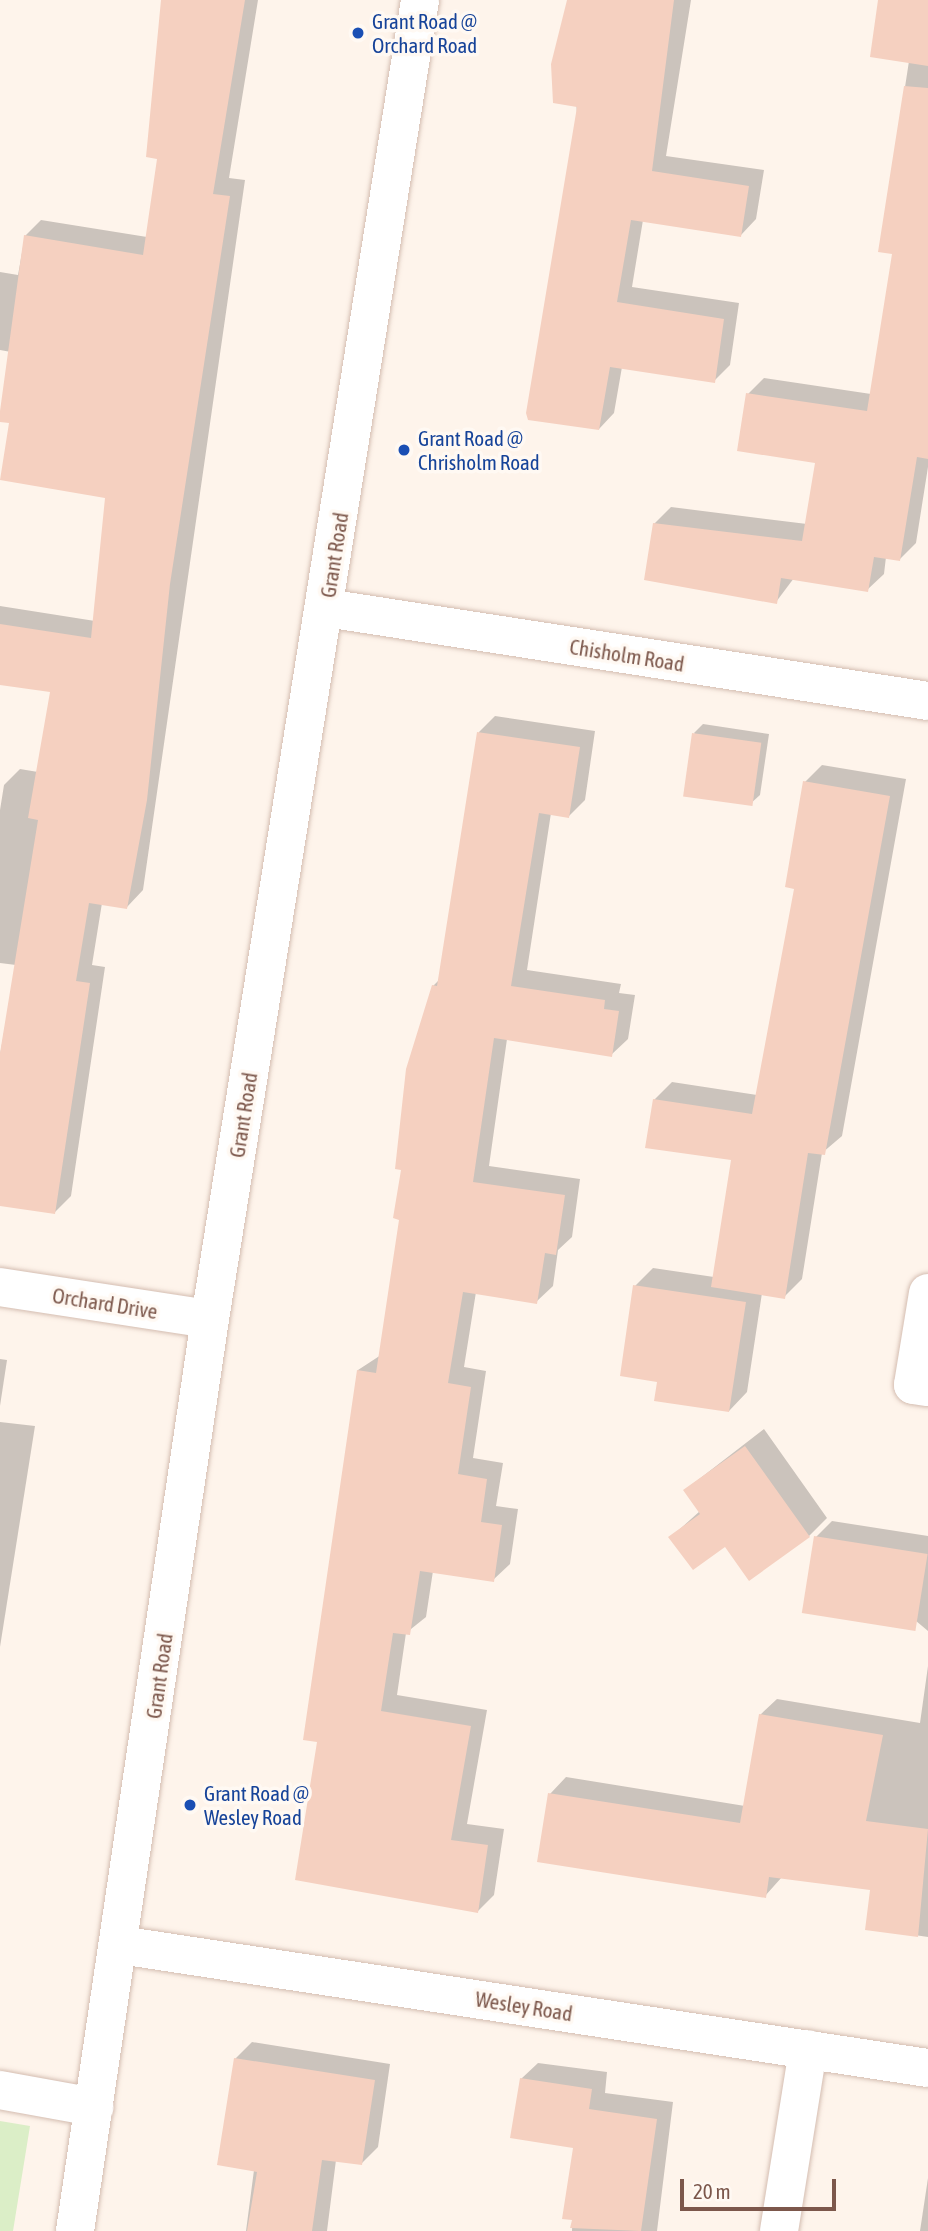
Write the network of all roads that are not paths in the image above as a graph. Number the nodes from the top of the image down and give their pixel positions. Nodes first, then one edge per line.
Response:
1 (420, 0) edge
2 (326, 608) junction
3 (928, 701) edge
4 (0, 1287) edge
5 (928, 1293) edge
6 (210, 1319) junction
7 (928, 1387) edge
8 (120, 1945) junction
9 (808, 2049) junction
10 (928, 2068) edge
11 (0, 2090) edge
12 (94, 2107) junction
13 (75, 2231) edge
14 (779, 2231) edge

1 - 2 street, Grant Road
2 - 3 street, Chisholm Road
2 - 6 street, Grant Road
4 - 6 street, Orchard Drive
5 - 7 street
6 - 8 street, Grant Road
8 - 9 street, Wesley Road
8 - 12 street, Grant Road
9 - 10 street, Wesley Road
9 - 14 street
11 - 12 street
12 - 13 street, Grant Road

